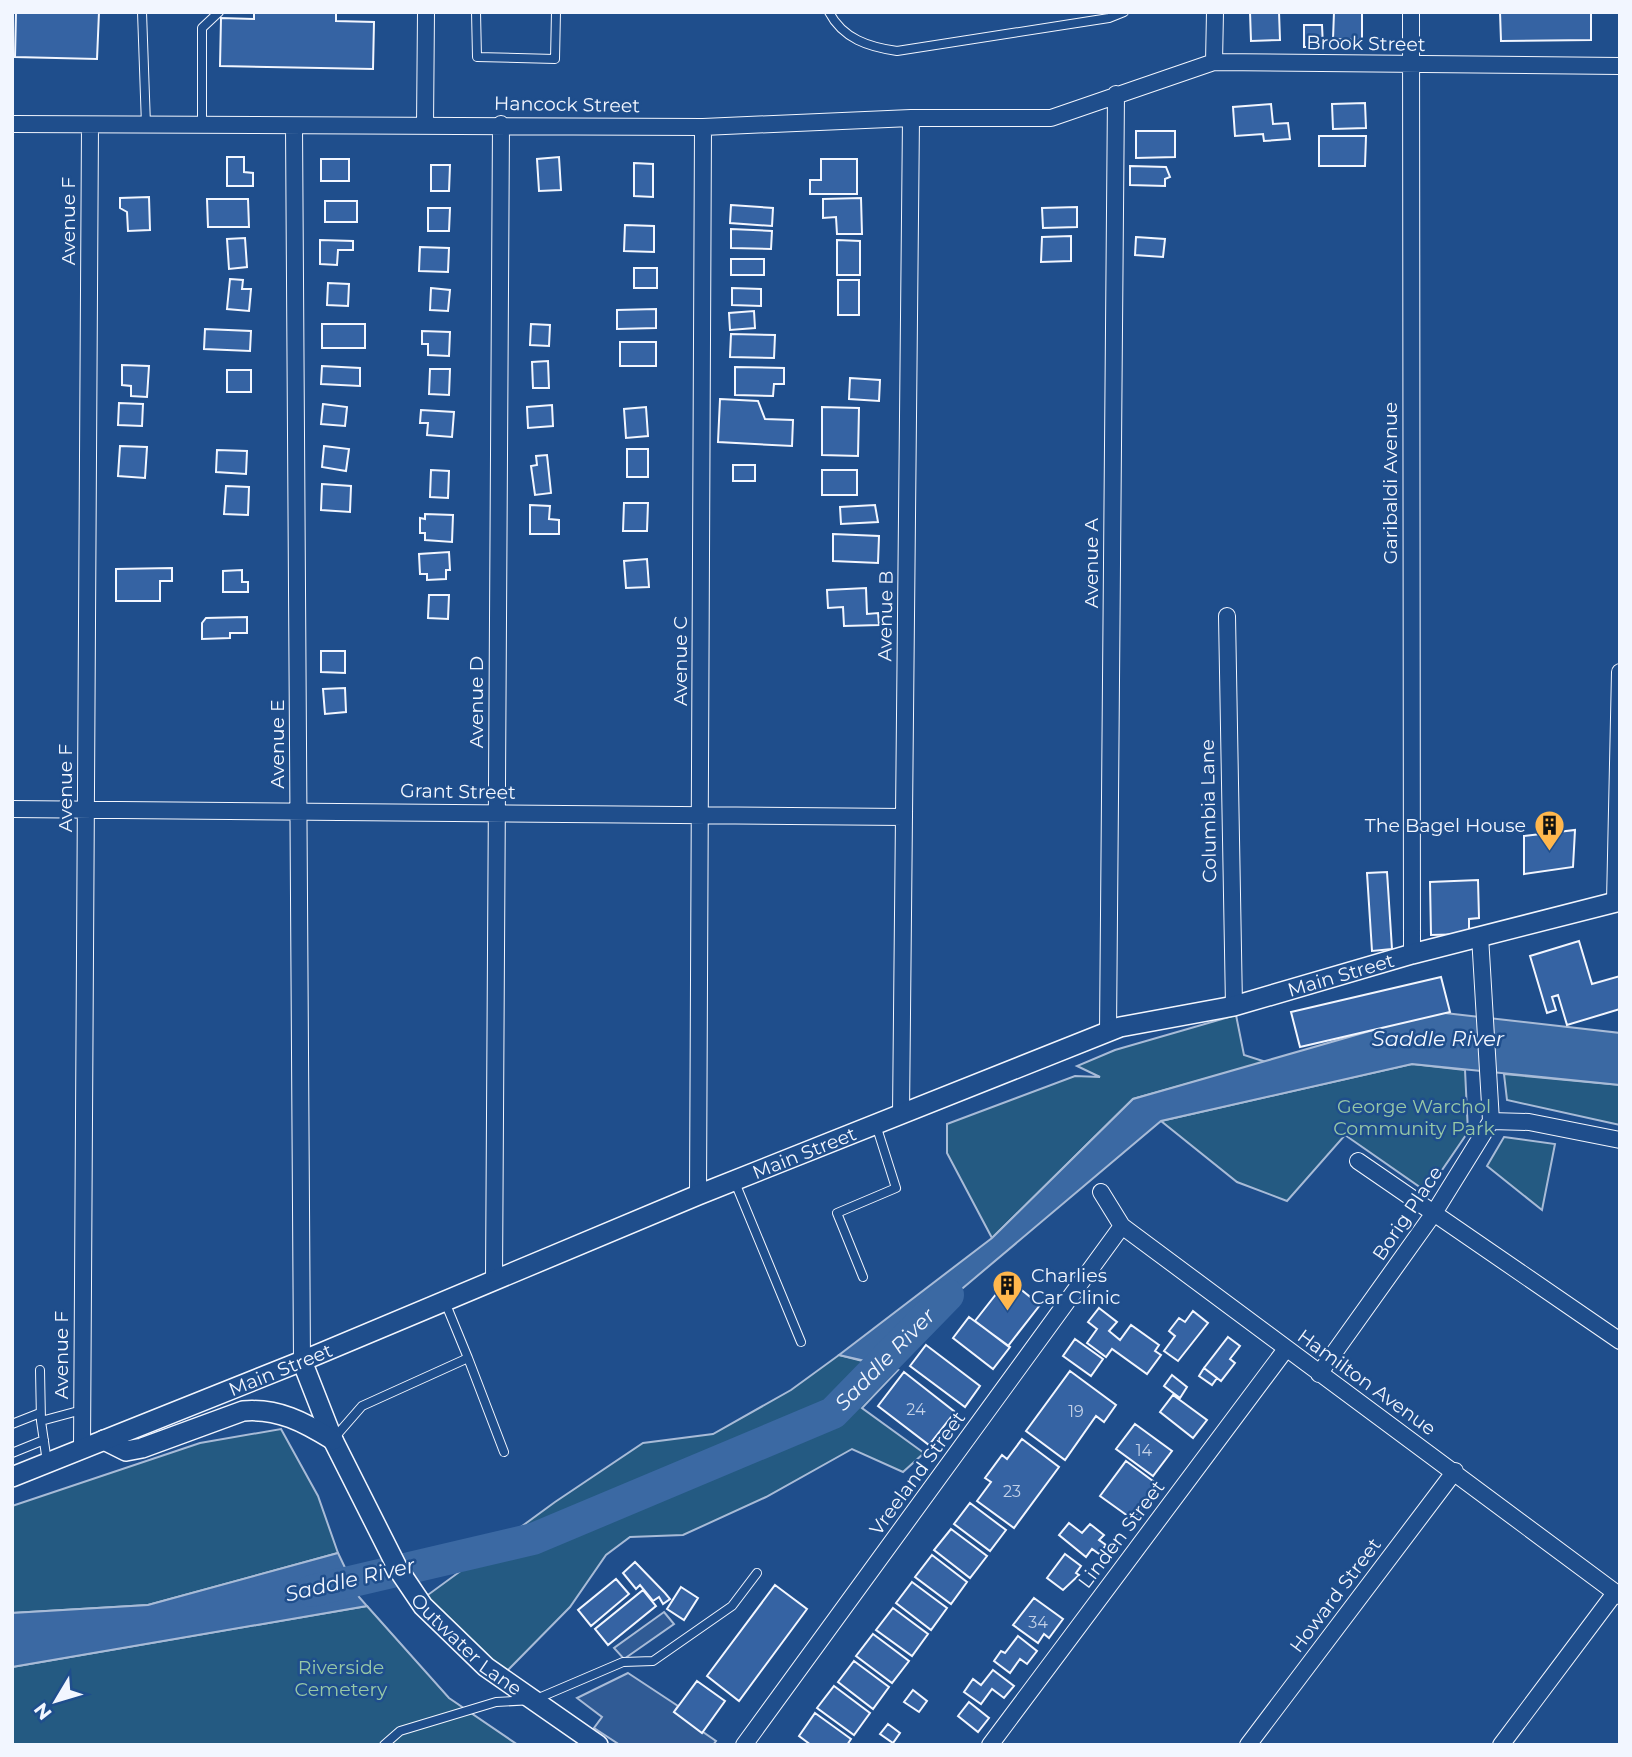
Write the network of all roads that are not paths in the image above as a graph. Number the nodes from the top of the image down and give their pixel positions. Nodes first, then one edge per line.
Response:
1 (142, 12) edge
2 (219, 12) edge
3 (426, 12) edge
4 (476, 12) edge
5 (556, 12) edge
6 (829, 12) edge
7 (1124, 12) edge
8 (1215, 12) edge
9 (1411, 12) edge
10 (1214, 62) junction
11 (1410, 65) junction
12 (1620, 66) edge
13 (1116, 94) junction
14 (911, 118) junction
15 (12, 124) edge
16 (501, 124) junction
17 (425, 125) junction
18 (146, 126) junction
19 (202, 126) junction
20 (294, 126) junction
21 (90, 127) junction
22 (703, 127) junction
23 (1227, 616) dead end
24 (1620, 671) edge
25 (12, 809) edge
26 (86, 809) junction
27 (298, 810) junction
28 (496, 812) junction
29 (700, 814) junction
30 (904, 817) junction
31 (1617, 902) edge
32 (1480, 936) junction
33 (1412, 954) junction
34 (1234, 1006) junction
35 (1108, 1032) junction
36 (901, 1114) junction
37 (1491, 1121) junction
38 (876, 1125) junction
39 (1620, 1140) edge
40 (1358, 1161) dead end
41 (734, 1181) junction
42 (1101, 1192) dead end
43 (698, 1195) junction
44 (1434, 1213) junction
45 (1122, 1226) junction
46 (863, 1277) dead end
47 (494, 1280) junction
48 (445, 1301) junction
49 (1620, 1341) edge
50 (802, 1342) dead end
51 (1286, 1349) junction
52 (468, 1358) junction
53 (302, 1361) junction
54 (40, 1370) dead end
55 (1319, 1374) junction
56 (82, 1410) junction
57 (40, 1417) junction
58 (12, 1424) edge
59 (44, 1440) junction
60 (104, 1440) junction
61 (333, 1440) junction
62 (82, 1449) junction
63 (504, 1452) dead end
64 (12, 1453) edge
65 (48, 1463) junction
66 (1455, 1471) junction
67 (12, 1477) edge
68 (757, 1573) dead end
69 (1618, 1594) edge
70 (534, 1700) junction
71 (384, 1745) edge
72 (598, 1745) edge
73 (744, 1745) edge
74 (990, 1745) edge
75 (1248, 1745) edge
76 (1501, 1745) edge

1 - 18 lane
2 - 19 lane
3 - 17 street
4 - 5 lane
6 - 7 lane
8 - 10 street
9 - 11 street, Garibaldi Avenue
10 - 11 street, Brook Street
10 - 13 street, Brook Street
11 - 12 street, Brook Street
11 - 33 street, Garibaldi Avenue
13 - 14 street, Hancock Street
13 - 35 street, Avenue A
14 - 22 street, Hancock Street
14 - 30 street, Avenue B
15 - 21 street, Hancock Street
16 - 17 street, Hancock Street
16 - 22 street, Hancock Street
16 - 28 street, Avenue D
17 - 20 street, Hancock Street
18 - 19 street, Hancock Street
18 - 21 street, Hancock Street
19 - 20 street, Hancock Street
20 - 27 street, Avenue E
21 - 26 street, Avenue F
22 - 29 street, Avenue C
23 - 34 street, Columbia Lane
24 - 31 street
25 - 26 street, Grant Street
26 - 27 street, Grant Street
26 - 56 street, Avenue F
27 - 28 street, Grant Street
27 - 53 street, Avenue E
28 - 29 street, Grant Street
28 - 47 street, Avenue D
29 - 30 street, Grant Street
29 - 43 street, Avenue C
30 - 36 street, Avenue B
31 - 32 street, Main Street
32 - 33 street, Main Street
32 - 37 street
33 - 34 street, Main Street
34 - 35 street, Main Street
35 - 36 street, Main Street
36 - 38 street, Main Street
37 - 39 street
37 - 44 street, Borig Place
38 - 41 street, Main Street
38 - 46 lane
40 - 44 street
41 - 43 street, Main Street
41 - 50 lane
42 - 45 street, Hamilton Avenue
43 - 47 street, Main Street
44 - 49 street
44 - 55 street, Borig Place
45 - 51 street, Hamilton Avenue
45 - 73 street, Vreeland Street
47 - 48 street, Main Street
48 - 52 lane
48 - 53 street, Main Street
51 - 55 street, Hamilton Avenue
51 - 74 street, Linden Street
52 - 61 lane
52 - 63 lane
53 - 60 street, Main Street
53 - 61 street, Outwater Lane
54 - 57 lane
55 - 66 street, Hamilton Avenue
56 - 57 lane
56 - 62 street, Avenue F
57 - 58 lane
57 - 59 lane
59 - 64 lane
59 - 65 lane
60 - 61 street
60 - 62 street, Main Street
61 - 70 street, Outwater Lane
62 - 65 street, Main Street
65 - 67 street, Main Street
66 - 69 street, Hamilton Avenue
66 - 75 street, Howard Street
68 - 70 lane
69 - 76 street
70 - 71 lane
70 - 72 street, Outwater Lane

